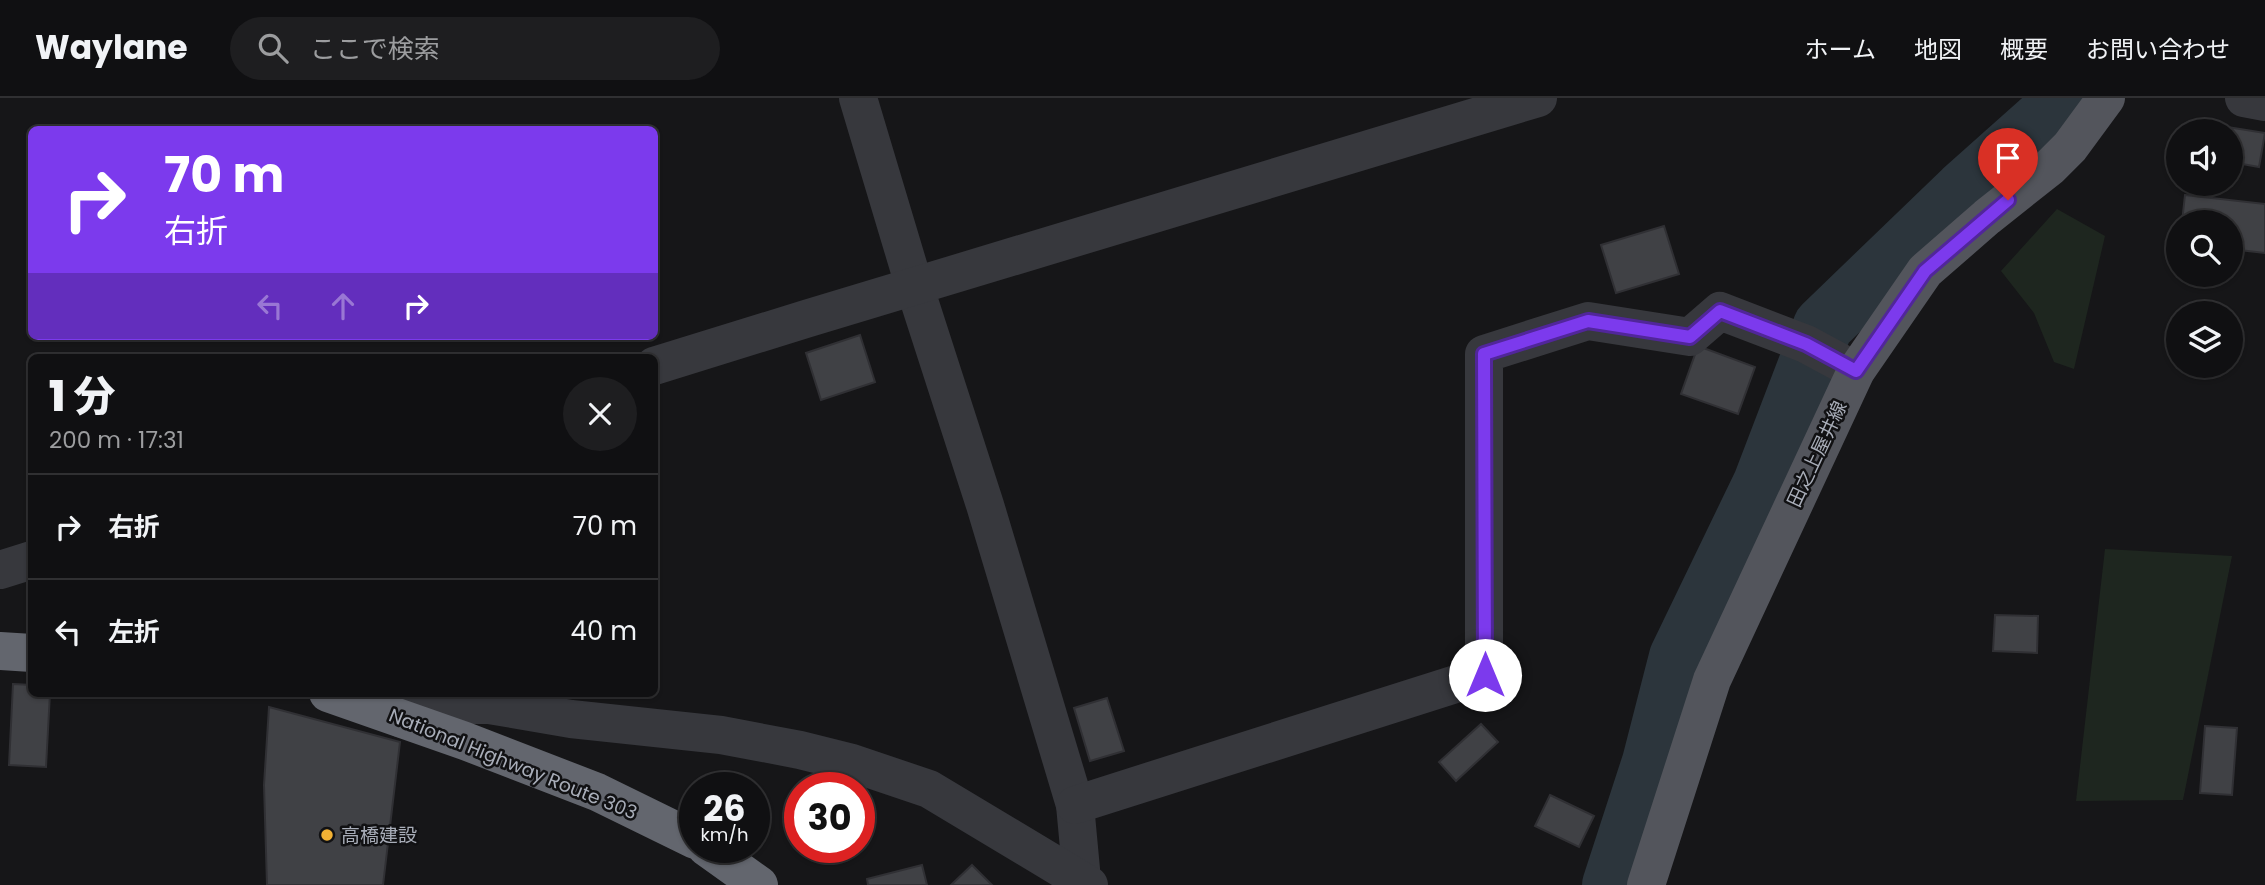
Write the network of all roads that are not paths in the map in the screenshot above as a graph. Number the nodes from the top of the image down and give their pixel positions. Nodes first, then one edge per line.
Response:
1 (858, 98) edge
2 (1538, 98) edge
3 (2106, 98) edge
4 (2244, 98) edge
5 (2265, 102) edge
6 (914, 285) junction
7 (1832, 358) junction
8 (658, 365) edge
9 (28, 561) edge
10 (0, 570) edge
11 (0, 651) edge
12 (28, 653) edge
13 (339, 697) edge
14 (402, 719) junction
15 (1075, 805) junction
16 (679, 832) edge
17 (728, 863) edge
18 (1082, 883) edge
19 (759, 885) edge
20 (1646, 885) edge

1 - 6 street
2 - 6 street
3 - 7 main road, 田之上屋井線
4 - 5 street
6 - 8 street
6 - 15 street
7 - 15 street
7 - 20 main road, 田之上屋井線
9 - 10 street
11 - 12 highway
13 - 14 highway, National Highway Route 303
14 - 16 highway, National Highway Route 303
14 - 18 street
15 - 18 street
17 - 19 highway

